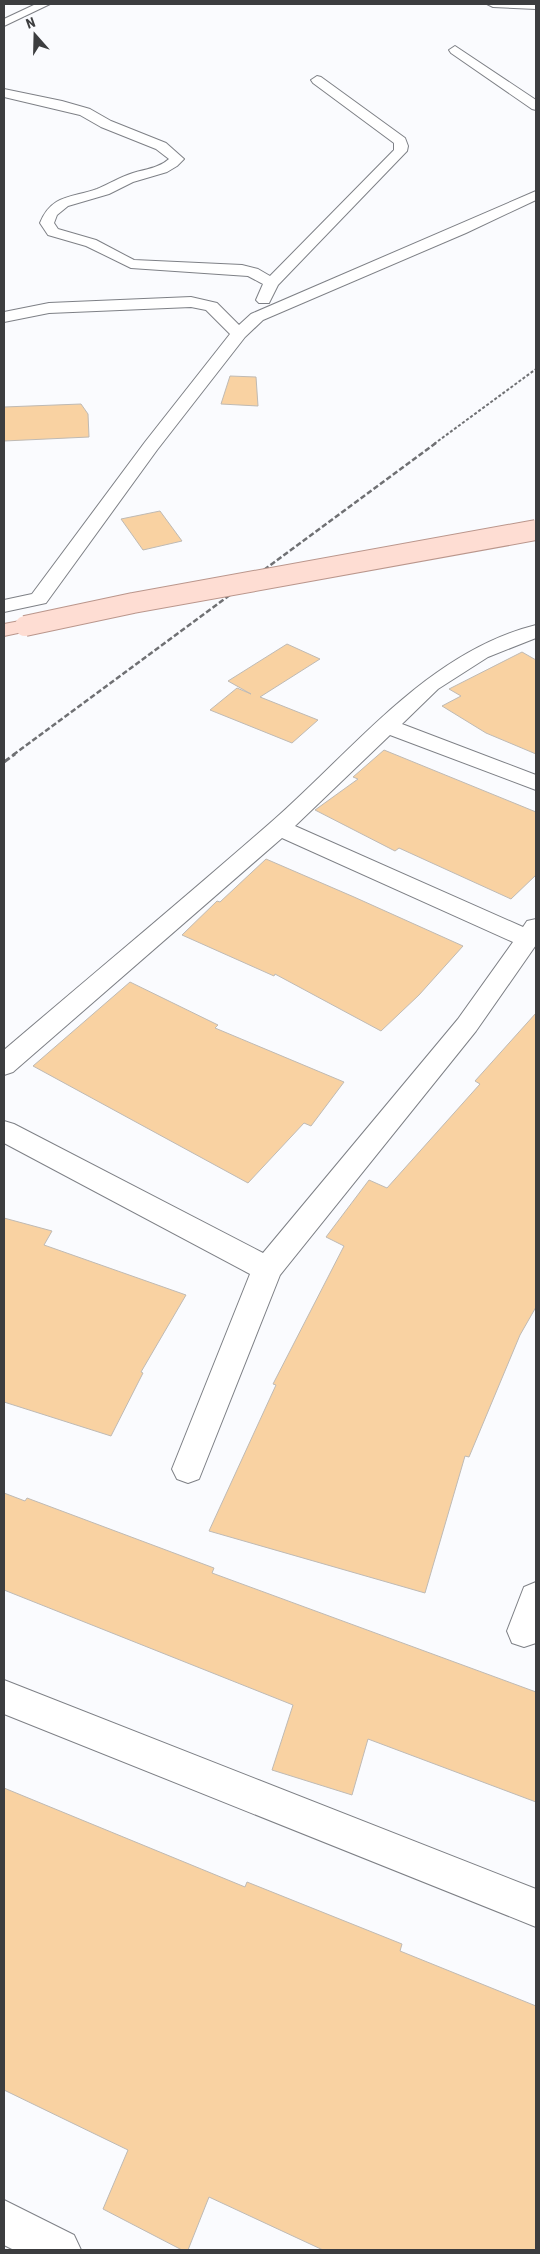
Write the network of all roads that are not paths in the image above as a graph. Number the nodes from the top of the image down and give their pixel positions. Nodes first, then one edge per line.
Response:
1 (44, 4) edge
2 (493, 4) edge
3 (536, 6) edge
4 (4, 23) edge
5 (455, 50) dead end
6 (317, 80) dead end
7 (4, 93) edge
8 (536, 106) edge
9 (536, 194) edge
10 (271, 283) junction
11 (4, 317) edge
12 (257, 317) junction
13 (239, 334) junction
14 (536, 530) edge
15 (4, 606) edge
16 (4, 630) edge
17 (536, 631) edge
18 (386, 726) junction
19 (536, 782) edge
20 (279, 828) junction
21 (531, 932) edge
22 (4, 1065) edge
23 (4, 1131) edge
24 (267, 1269) junction
25 (188, 1469) dead end
26 (536, 1598) edge
27 (524, 1631) dead end
28 (4, 1697) edge
29 (536, 1908) edge
30 (4, 2222) edge
31 (60, 2250) edge

1 - 4 street
2 - 3 street
5 - 8 street
6 - 10 street
7 - 10 street
9 - 12 street
10 - 12 street
11 - 13 street
12 - 13 street
13 - 15 street
14 - 16 main road, bridge
17 - 18 street
18 - 19 street
18 - 20 street
20 - 21 street
20 - 22 street
21 - 24 street
23 - 24 street
24 - 25 street
26 - 27 street
28 - 29 street
30 - 31 street

